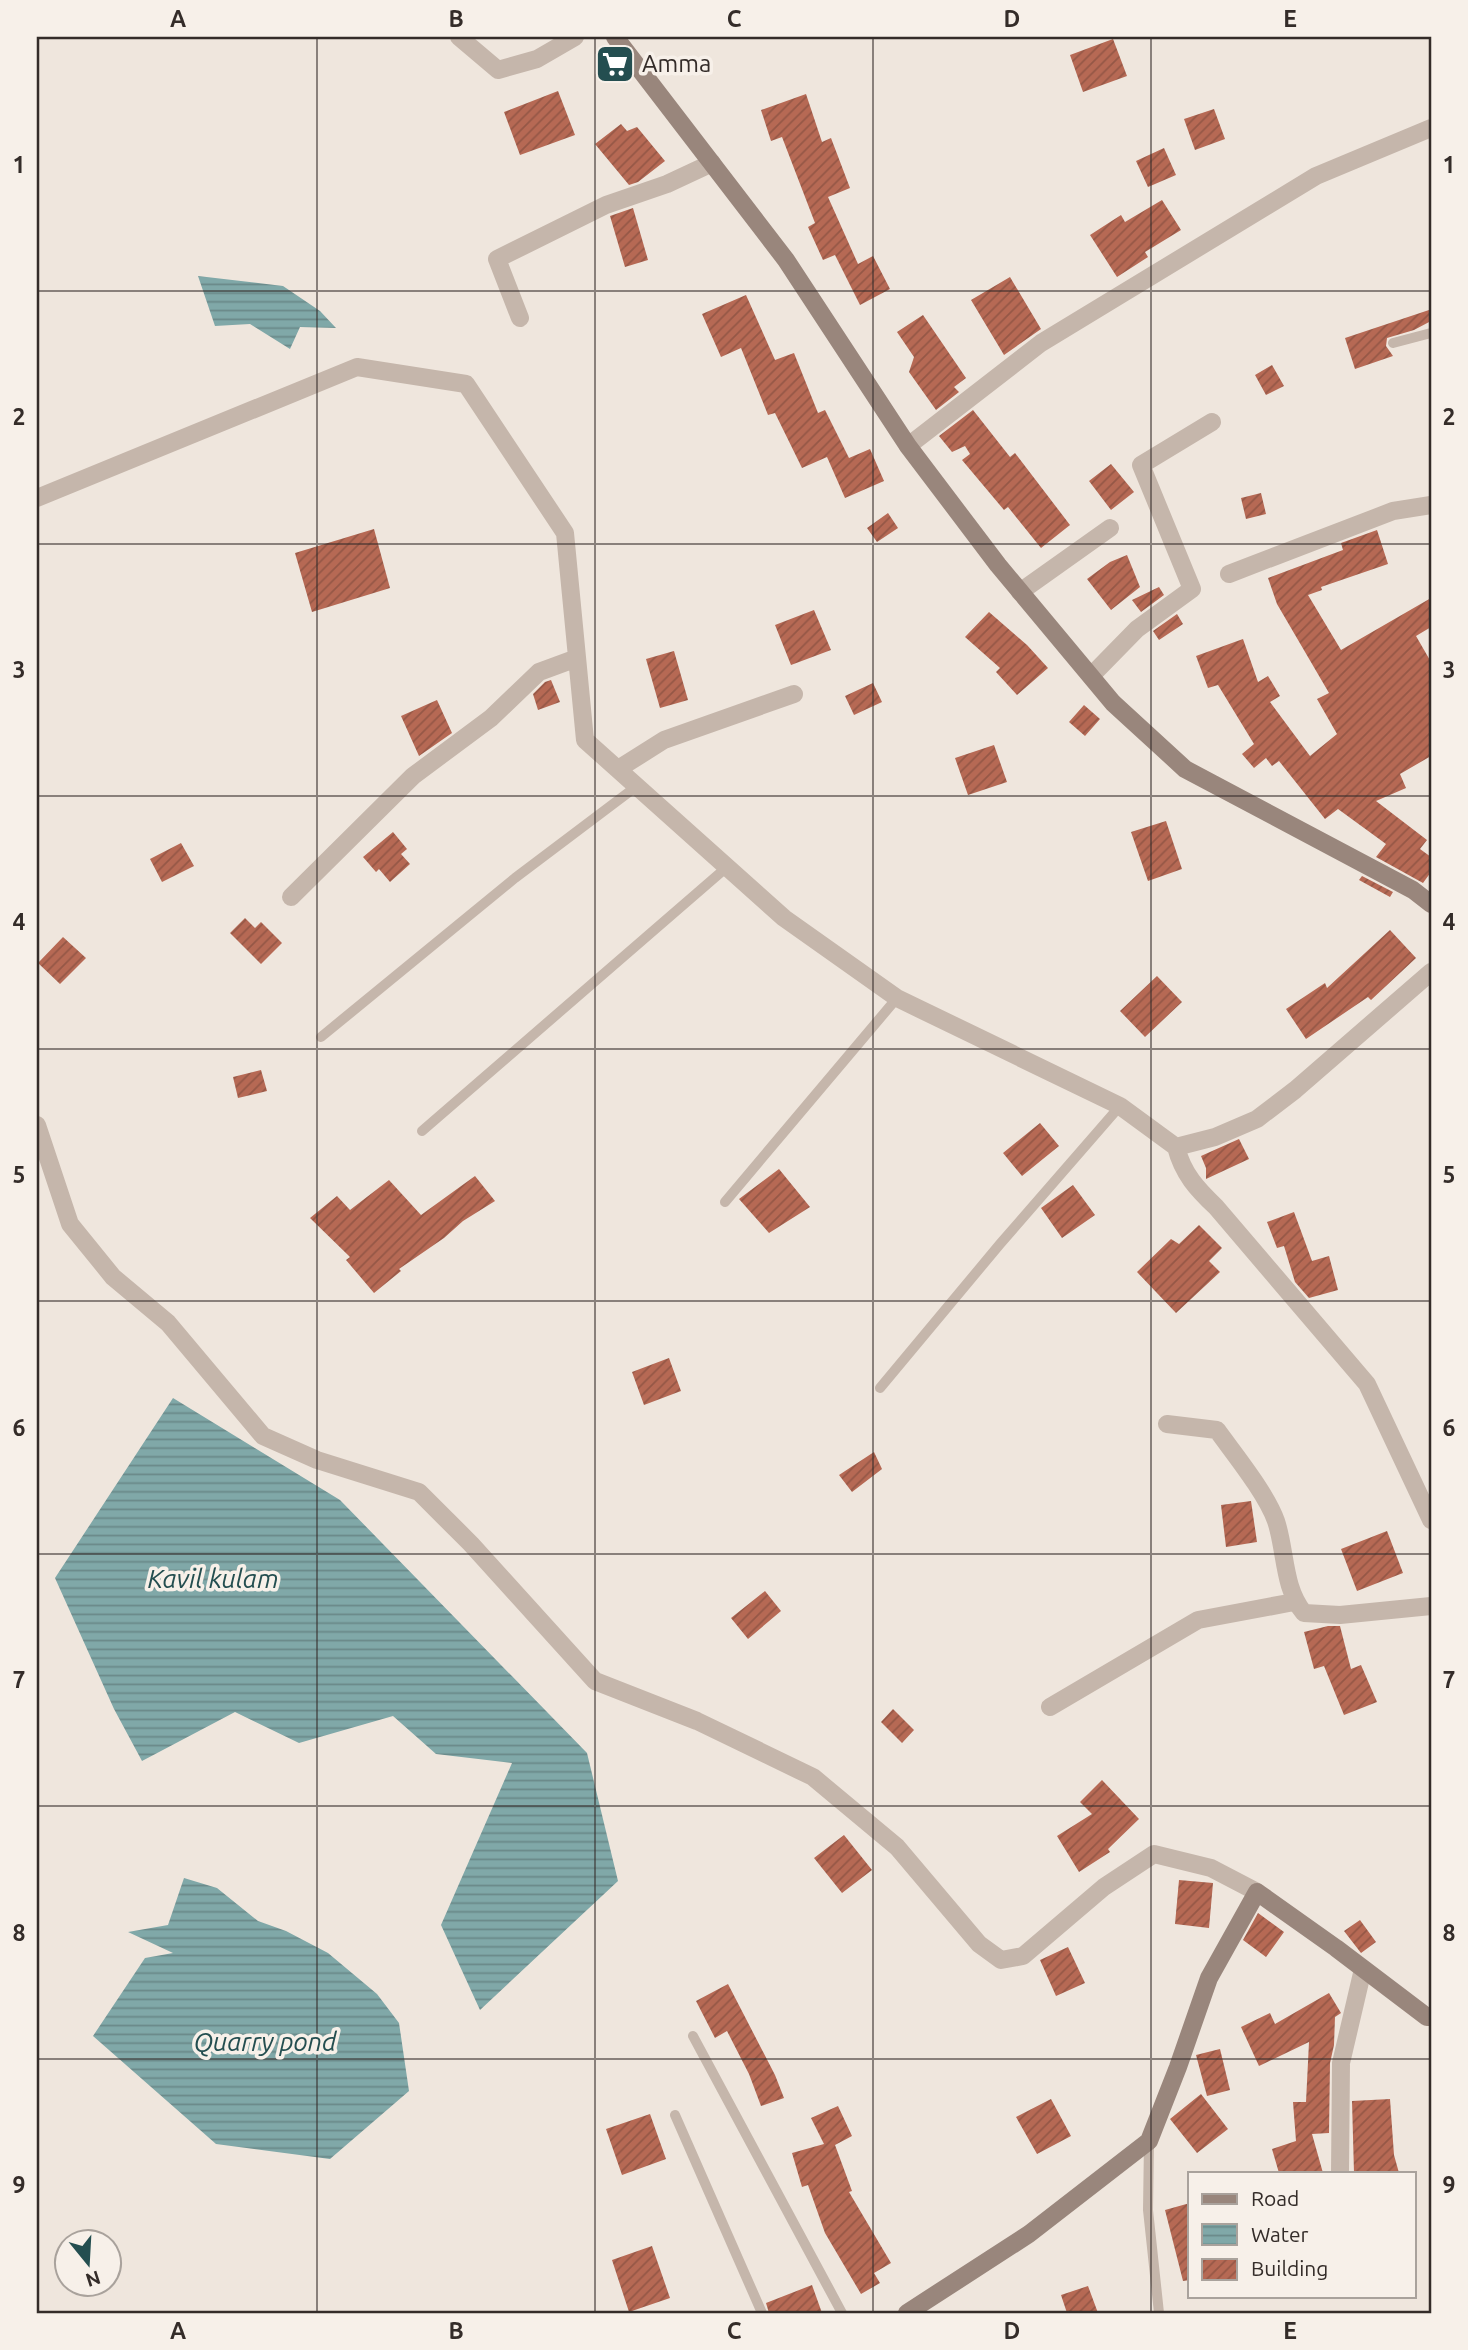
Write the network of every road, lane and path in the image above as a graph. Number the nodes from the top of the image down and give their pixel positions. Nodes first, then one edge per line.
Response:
1 (459, 37) edge
2 (575, 37) edge
3 (615, 37) edge
4 (1431, 128) edge
5 (712, 163) junction
6 (520, 318) dead end
7 (1431, 333) edge
8 (1394, 342) dead end
9 (1212, 422) dead end
10 (908, 446) junction
11 (37, 498) edge
12 (1431, 505) edge
13 (1110, 528) dead end
14 (1229, 574) dead end
15 (1020, 592) junction
16 (577, 658) junction
17 (1091, 676) junction
18 (794, 694) dead end
19 (618, 769) junction
20 (637, 786) junction
21 (727, 867) junction
22 (291, 897) dead end
23 (1431, 904) edge
24 (1431, 972) edge
25 (897, 998) junction
26 (321, 1037) dead end
27 (1120, 1106) junction
28 (37, 1125) edge
29 (422, 1131) dead end
30 (1176, 1147) junction
31 (725, 1202) dead end
32 (880, 1388) dead end
33 (1167, 1424) dead end
34 (1431, 1520) edge
35 (1294, 1602) junction
36 (1431, 1606) edge
37 (1050, 1707) dead end
38 (1257, 1892) junction
39 (1363, 1969) junction
40 (1431, 2017) edge
41 (693, 2036) dead end
42 (675, 2115) dead end
43 (1149, 2141) junction
44 (1340, 2172) edge
45 (762, 2313) edge
46 (842, 2313) edge
47 (907, 2313) edge
48 (1159, 2313) edge

1 - 2 street
3 - 5 main road
4 - 10 street
5 - 6 street
5 - 10 main road
7 - 8 lane
9 - 17 street
10 - 15 main road
11 - 16 street
12 - 14 street
13 - 15 street
15 - 17 main road
16 - 19 street
16 - 22 street
17 - 23 main road
18 - 19 street
19 - 20 street
20 - 21 street
20 - 26 lane
21 - 25 street
21 - 29 lane
24 - 30 street
25 - 27 street
25 - 31 lane
27 - 30 street
27 - 32 lane
28 - 38 street
30 - 34 street
33 - 35 street
35 - 36 street
35 - 37 street
38 - 39 main road
38 - 43 main road
39 - 40 main road
39 - 44 street
41 - 46 lane
42 - 45 lane
43 - 47 main road
43 - 48 lane

